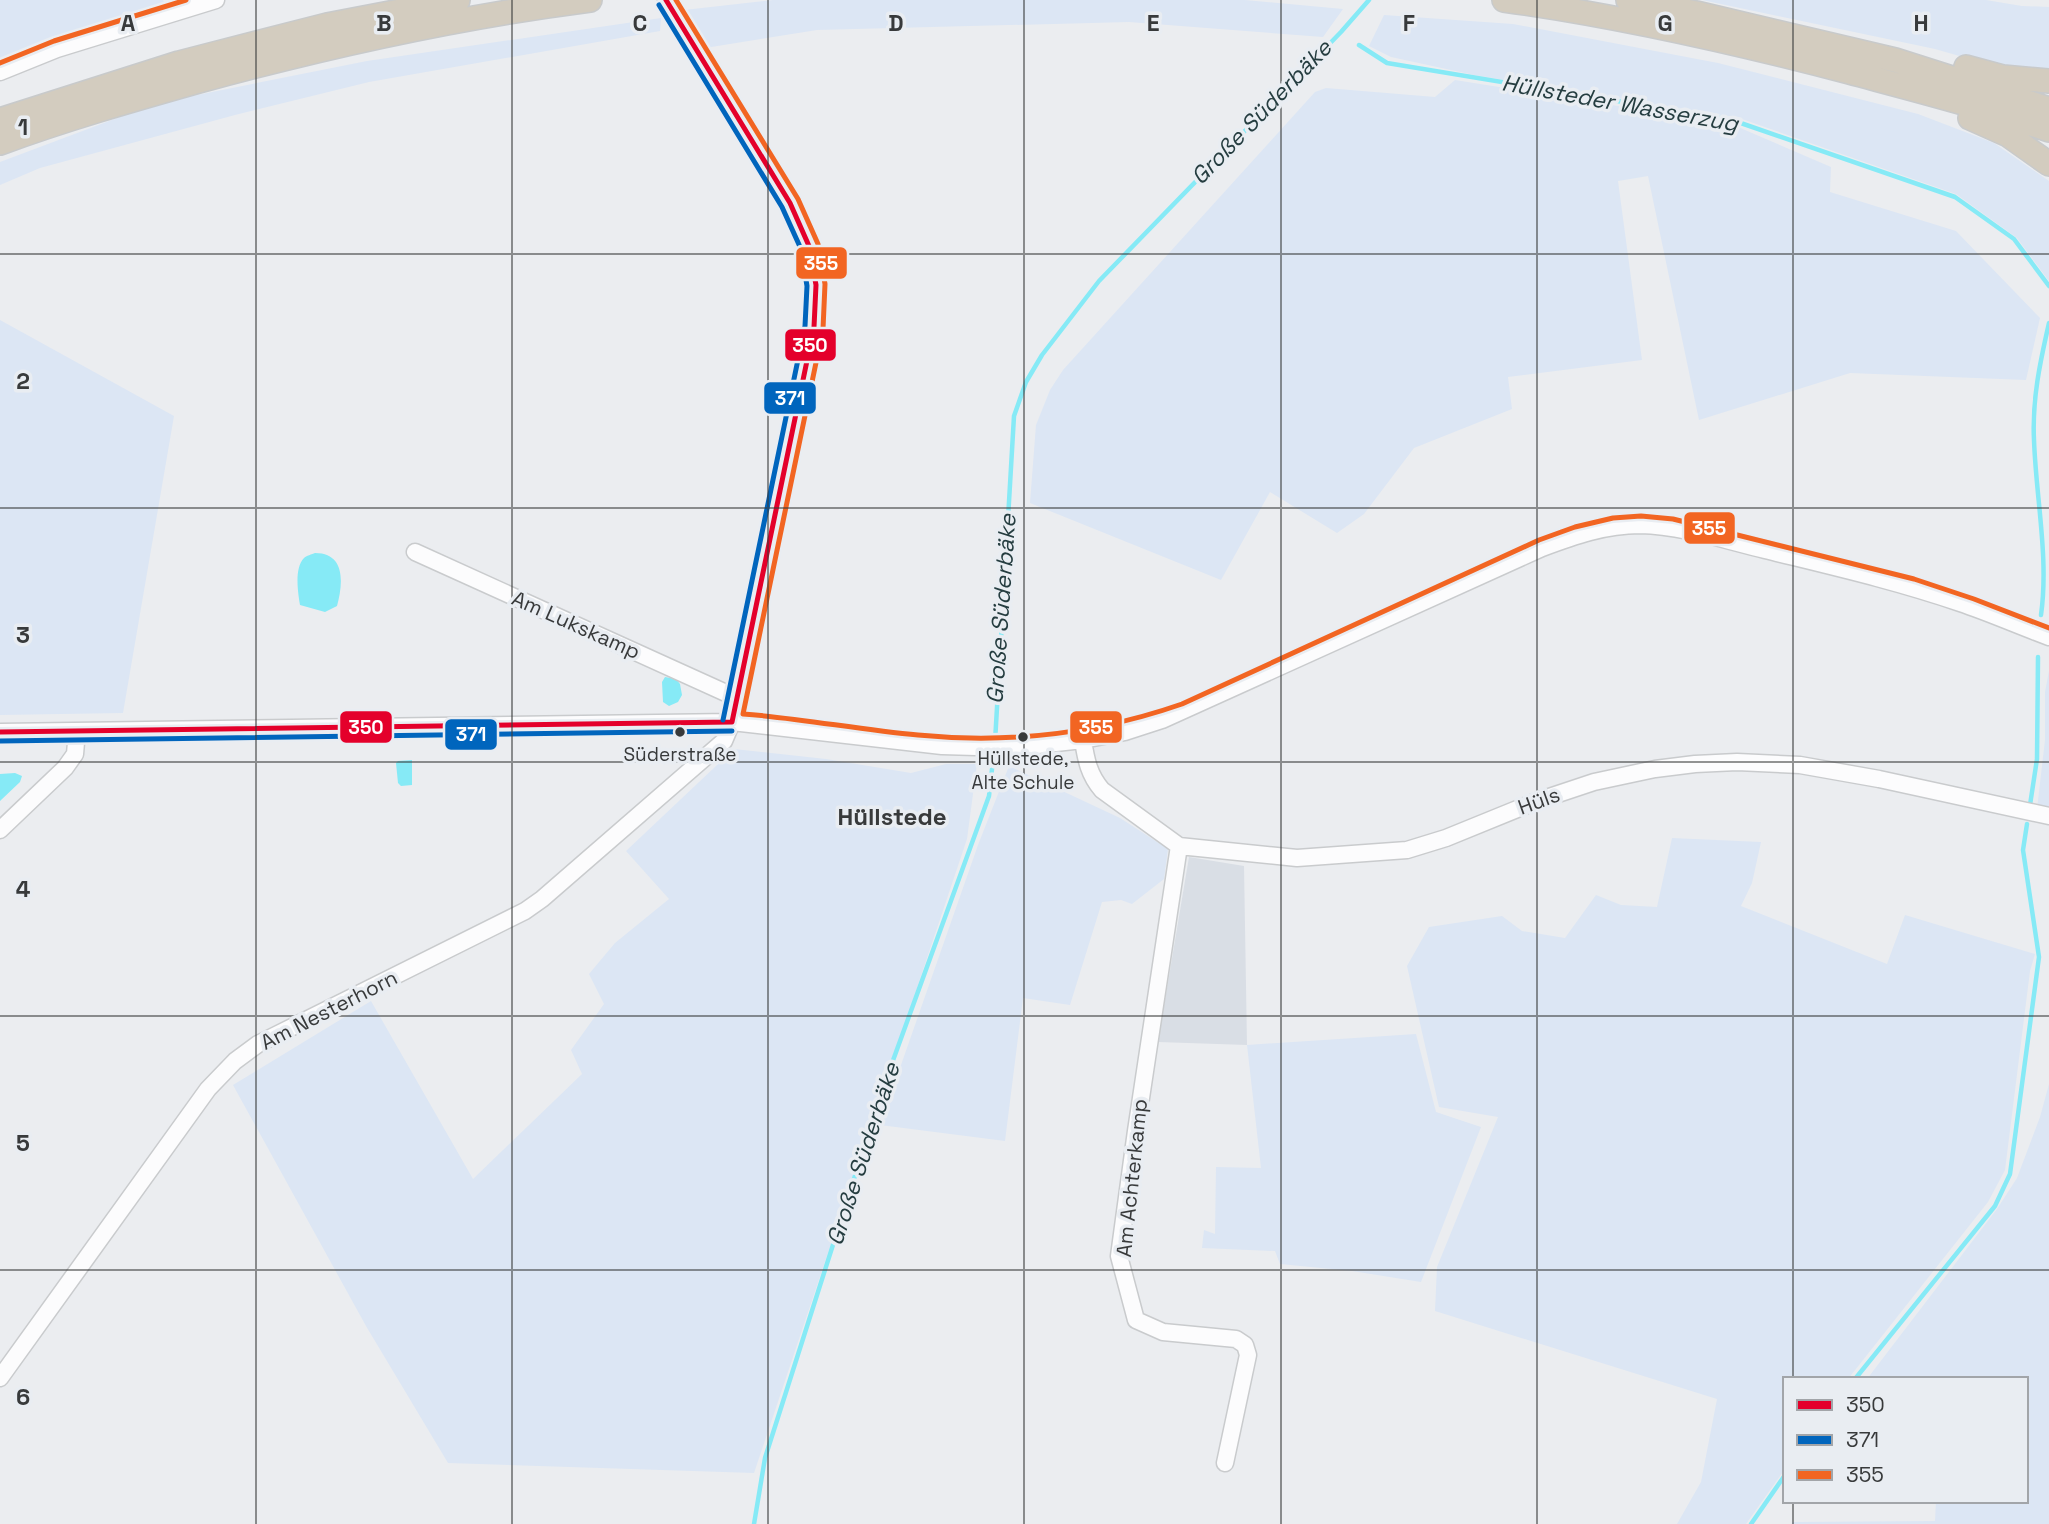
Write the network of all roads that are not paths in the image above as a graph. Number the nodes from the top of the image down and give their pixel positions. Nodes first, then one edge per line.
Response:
1 (216, 0) edge
2 (458, 0) edge
3 (666, 0) edge
4 (1504, 0) edge
5 (1628, 0) edge
6 (585, 1) edge
7 (172, 6) edge
8 (1895, 60) junction
9 (0, 72) edge
10 (2049, 81) edge
11 (1921, 91) junction
12 (2049, 109) edge
13 (0, 120) edge
14 (2049, 130) edge
15 (0, 143) edge
16 (2049, 164) edge
17 (415, 552) dead end
18 (2049, 637) edge
19 (737, 698) junction
20 (732, 722) junction
21 (78, 731) junction
22 (0, 732) edge
23 (1083, 740) junction
24 (2049, 816) edge
25 (0, 830) edge
26 (1180, 846) junction
27 (0, 1378) edge
28 (1225, 1463) dead end

1 - 7 street
2 - 13 highway
3 - 19 street
4 - 11 highway
5 - 8 highway
6 - 15 highway
7 - 9 street
8 - 10 highway
8 - 12 highway
11 - 14 highway
11 - 16 highway
17 - 19 street, Am Lukskamp
18 - 23 street
19 - 20 street
20 - 21 street
20 - 23 street
20 - 27 street, Am Nesterhorn
21 - 22 street
21 - 25 street
23 - 26 street, Hüls
24 - 26 street, Hüls
26 - 28 street, Am Achterkamp

